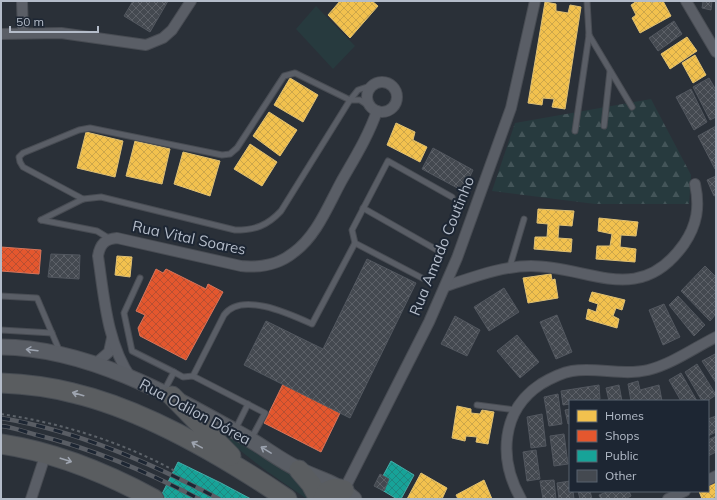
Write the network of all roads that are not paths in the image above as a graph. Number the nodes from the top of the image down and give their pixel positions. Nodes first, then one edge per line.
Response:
1 (22, 1) edge
2 (191, 1) edge
3 (535, 1) edge
4 (587, 1) edge
5 (686, 1) edge
6 (23, 33) junction
7 (1, 34) edge
8 (589, 35) junction
9 (716, 52) edge
10 (610, 70) junction
11 (373, 85) junction
12 (350, 100) junction
13 (632, 107) dead end
14 (374, 110) junction
15 (604, 126) dead end
16 (575, 131) dead end
17 (695, 184) dead end
18 (452, 197) dead end
19 (83, 199) junction
20 (363, 208) junction
21 (524, 219) dead end
22 (110, 239) junction
23 (355, 243) junction
24 (437, 250) dead end
25 (510, 266) junction
26 (140, 278) dead end
27 (422, 278) dead end
28 (446, 286) junction
29 (1, 296) edge
30 (1, 330) edge
31 (52, 333) junction
32 (112, 336) junction
33 (716, 337) edge
34 (1, 347) edge
35 (62, 356) junction
36 (94, 365) junction
37 (174, 372) junction
38 (193, 376) junction
39 (131, 378) junction
40 (1, 383) edge
41 (168, 394) junction
42 (248, 404) junction
43 (477, 405) dead end
44 (515, 410) junction
45 (234, 431) junction
46 (250, 440) junction
47 (1, 444) edge
48 (46, 453) junction
49 (299, 470) junction
50 (255, 478) junction
51 (682, 492) edge
52 (349, 495) edge
53 (31, 499) edge
54 (154, 499) edge
55 (287, 499) edge
56 (319, 499) edge
57 (323, 499) edge
58 (522, 499) edge
59 (668, 499) edge

1 - 6 street
2 - 6 street
3 - 28 street, Rua Amado Coutinho
4 - 8 lane
5 - 9 street
6 - 7 street
8 - 10 lane
8 - 16 lane
10 - 13 lane
10 - 15 lane
11 - 12 lane
11 - 14 street
11 - 14 street
12 - 14 lane
12 - 19 lane
12 - 19 lane
14 - 22 street, Rua Vital Soares
17 - 25 street
18 - 20 lane
19 - 22 lane
20 - 23 lane
20 - 24 lane
21 - 25 lane
22 - 32 street, Rua Vital Soares
23 - 27 lane
23 - 38 lane
25 - 28 street
26 - 37 lane
28 - 52 street, Rua Amado Coutinho
29 - 31 lane
30 - 31 lane
31 - 35 lane
32 - 36 street, Rua Vital Soares
32 - 39 street, Rua Vital Soares
33 - 44 street
35 -> 34 street, Rua Odilon Dórea
35 - 36 street, Rua Odilon Dórea
36 - 39 street, Rua Odilon Dórea
37 - 38 lane
37 - 41 lane
38 - 42 lane
39 - 41 street, Rua Odilon Dórea
50 -> 40 highway
41 - 45 street, Rua Odilon Dórea
41 - 50 highway
42 - 45 lane
42 - 46 lane
43 - 44 lane
44 - 58 street
45 - 46 street, Rua Odilon Dórea
49 -> 46 street, Rua Odilon Dórea
47 - 48 highway
48 - 53 street
48 -> 54 highway
49 - 52 street, Rua Odilon Dórea
49 - 56 highway
50 - 55 highway
51 - 59 street
52 - 57 highway

